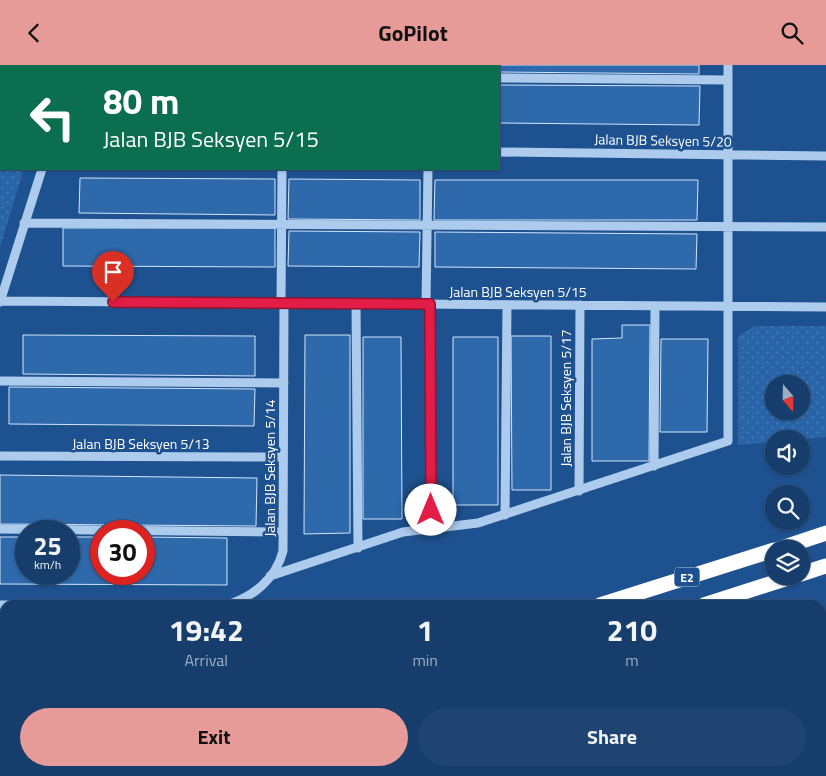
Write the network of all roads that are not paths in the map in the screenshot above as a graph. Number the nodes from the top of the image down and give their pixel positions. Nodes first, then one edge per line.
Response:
1 (728, 65) edge
2 (500, 78) edge
3 (728, 80) junction
4 (500, 152) edge
5 (728, 155) junction
6 (826, 155) edge
7 (42, 170) edge
8 (282, 170) edge
9 (428, 170) edge
10 (24, 223) junction
11 (282, 224) junction
12 (427, 225) junction
13 (728, 227) junction
14 (826, 227) edge
15 (0, 302) edge
16 (283, 303) junction
17 (356, 304) junction
18 (428, 304) junction
19 (506, 305) junction
20 (580, 305) junction
21 (655, 306) junction
22 (728, 306) junction
23 (826, 307) edge
24 (0, 381) edge
25 (284, 383) junction
26 (0, 456) edge
27 (283, 457) junction
28 (654, 466) junction
29 (579, 491) junction
30 (505, 515) junction
31 (0, 529) edge
32 (431, 529) junction
33 (283, 532) junction
34 (826, 533) edge
35 (805, 540) edge
36 (358, 547) junction
37 (765, 553) edge
38 (826, 566) edge
39 (810, 571) edge
40 (270, 576) junction
41 (766, 585) edge
42 (243, 600) edge
43 (616, 600) edge
44 (720, 600) edge

1 - 3 street
2 - 3 street
3 - 5 street
4 - 5 street, Jalan BJB Seksyen 5/20
5 - 6 street, Jalan BJB Seksyen 5/20
5 - 13 street
7 - 10 street
8 - 11 street, Jalan BJB Seksyen 5/14
9 - 12 street
10 - 11 street
10 - 15 street
11 - 12 street
11 - 16 street, Jalan BJB Seksyen 5/14
12 - 13 street
12 - 18 street
13 - 14 street
13 - 22 street
15 - 16 street, Jalan BJB Seksyen 5/15
16 - 17 street, Jalan BJB Seksyen 5/15
16 - 25 street, Jalan BJB Seksyen 5/14
17 - 18 street, Jalan BJB Seksyen 5/15
17 - 36 street
18 - 19 street, Jalan BJB Seksyen 5/15
18 - 32 street
19 - 20 street, Jalan BJB Seksyen 5/15
19 - 30 street
20 - 21 street, Jalan BJB Seksyen 5/15
20 - 29 street, Jalan BJB Seksyen 5/17
21 - 22 street, Jalan BJB Seksyen 5/15
21 - 28 street
22 - 23 street, Jalan BJB Seksyen 5/15
22 - 28 street
24 - 25 street
25 - 27 street, Jalan BJB Seksyen 5/14
26 - 27 street, Jalan BJB Seksyen 5/13
27 - 33 street, Jalan BJB Seksyen 5/14
28 - 29 street
29 - 30 street
30 - 32 street
31 - 33 street
32 - 36 street
33 - 40 street, Jalan BJB Seksyen 5/14
34 - 35 highway
36 - 40 street
37 - 43 highway, E2
38 - 39 highway
40 - 42 street, Jalan BJB Seksyen 5/14
41 - 44 highway, E2

